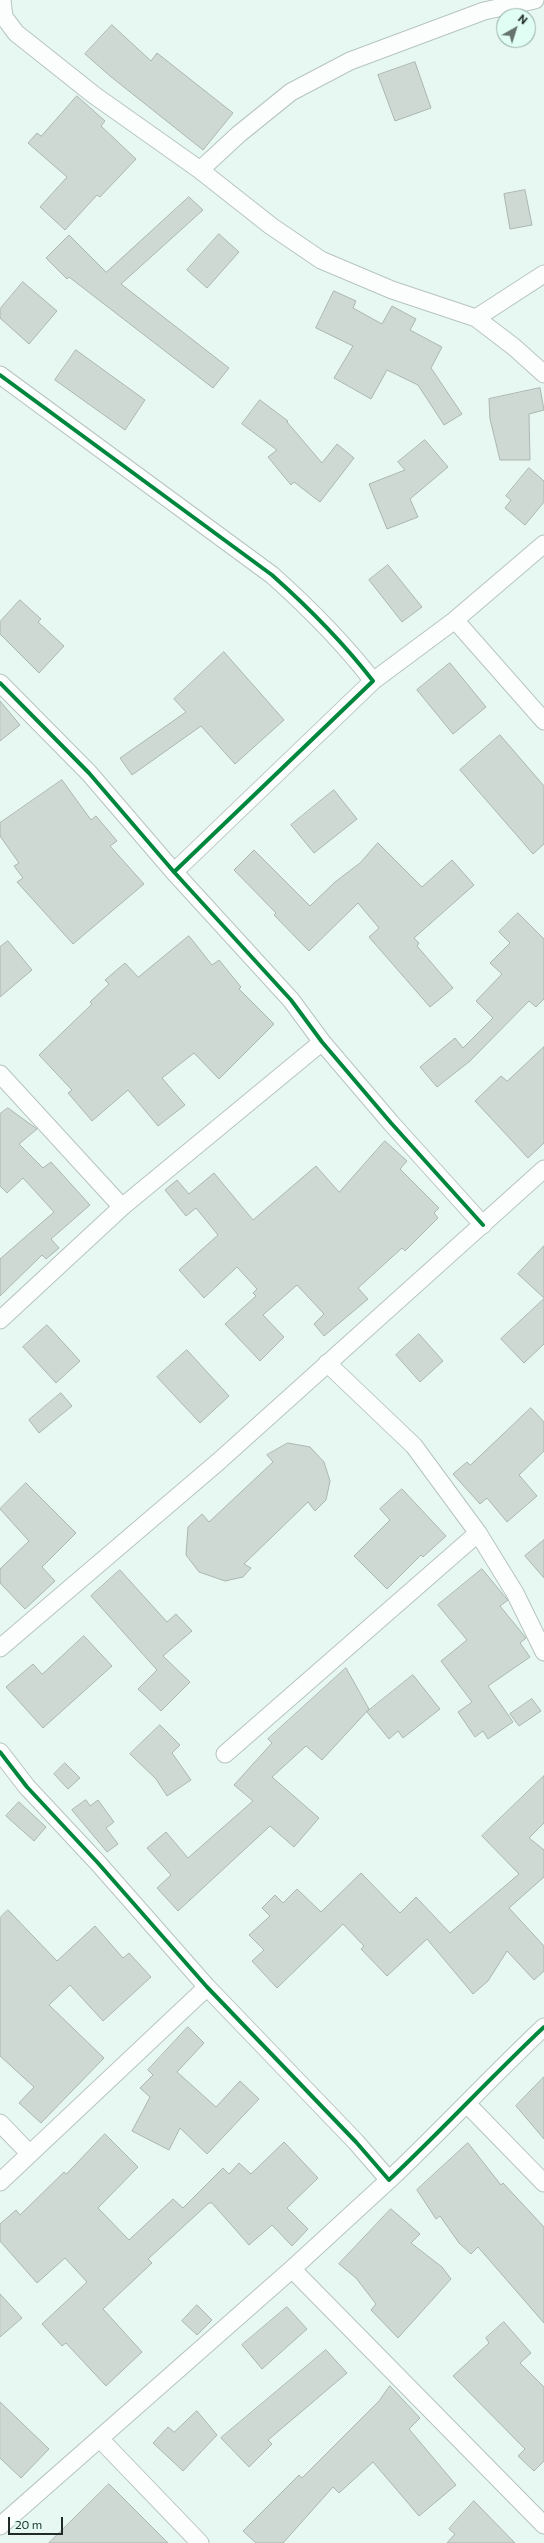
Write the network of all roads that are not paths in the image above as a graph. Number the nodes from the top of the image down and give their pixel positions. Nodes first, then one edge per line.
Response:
1 (2, 0) edge
2 (535, 0) edge
3 (200, 170) junction
4 (544, 274) edge
5 (476, 318) junction
6 (544, 374) edge
7 (0, 375) edge
8 (544, 544) edge
9 (455, 620) junction
10 (373, 681) junction
11 (0, 683) edge
12 (544, 721) edge
13 (174, 872) junction
14 (322, 1042) junction
15 (0, 1074) edge
16 (544, 1169) edge
17 (122, 1207) junction
18 (483, 1225) junction
19 (0, 1320) edge
20 (327, 1363) junction
21 (478, 1533) junction
22 (0, 1648) edge
23 (544, 1652) edge
24 (0, 1752) edge
25 (225, 1754) dead end
26 (207, 1987) junction
27 (544, 2027) edge
28 (468, 2105) junction
29 (0, 2123) edge
30 (30, 2154) junction
31 (389, 2180) junction
32 (0, 2182) edge
33 (544, 2183) edge
34 (292, 2270) junction
35 (100, 2439) junction
36 (544, 2525) edge
37 (0, 2526) edge
38 (200, 2543) edge

1 - 3 street
2 - 3 street
3 - 5 street
4 - 5 street
5 - 6 street
7 - 10 street
8 - 9 street
9 - 10 street
9 - 12 street
10 - 13 street
11 - 13 street
13 - 14 street
14 - 17 street
14 - 18 street
15 - 17 street
16 - 18 street
17 - 19 street
18 - 20 street
20 - 21 street
20 - 22 street
21 - 23 street
21 - 25 street
24 - 26 street
26 - 30 street
26 - 31 street
27 - 28 street
28 - 31 street
28 - 33 street
29 - 30 street
30 - 32 street
31 - 34 street
34 - 35 street
34 - 36 street
35 - 37 street
35 - 38 street

